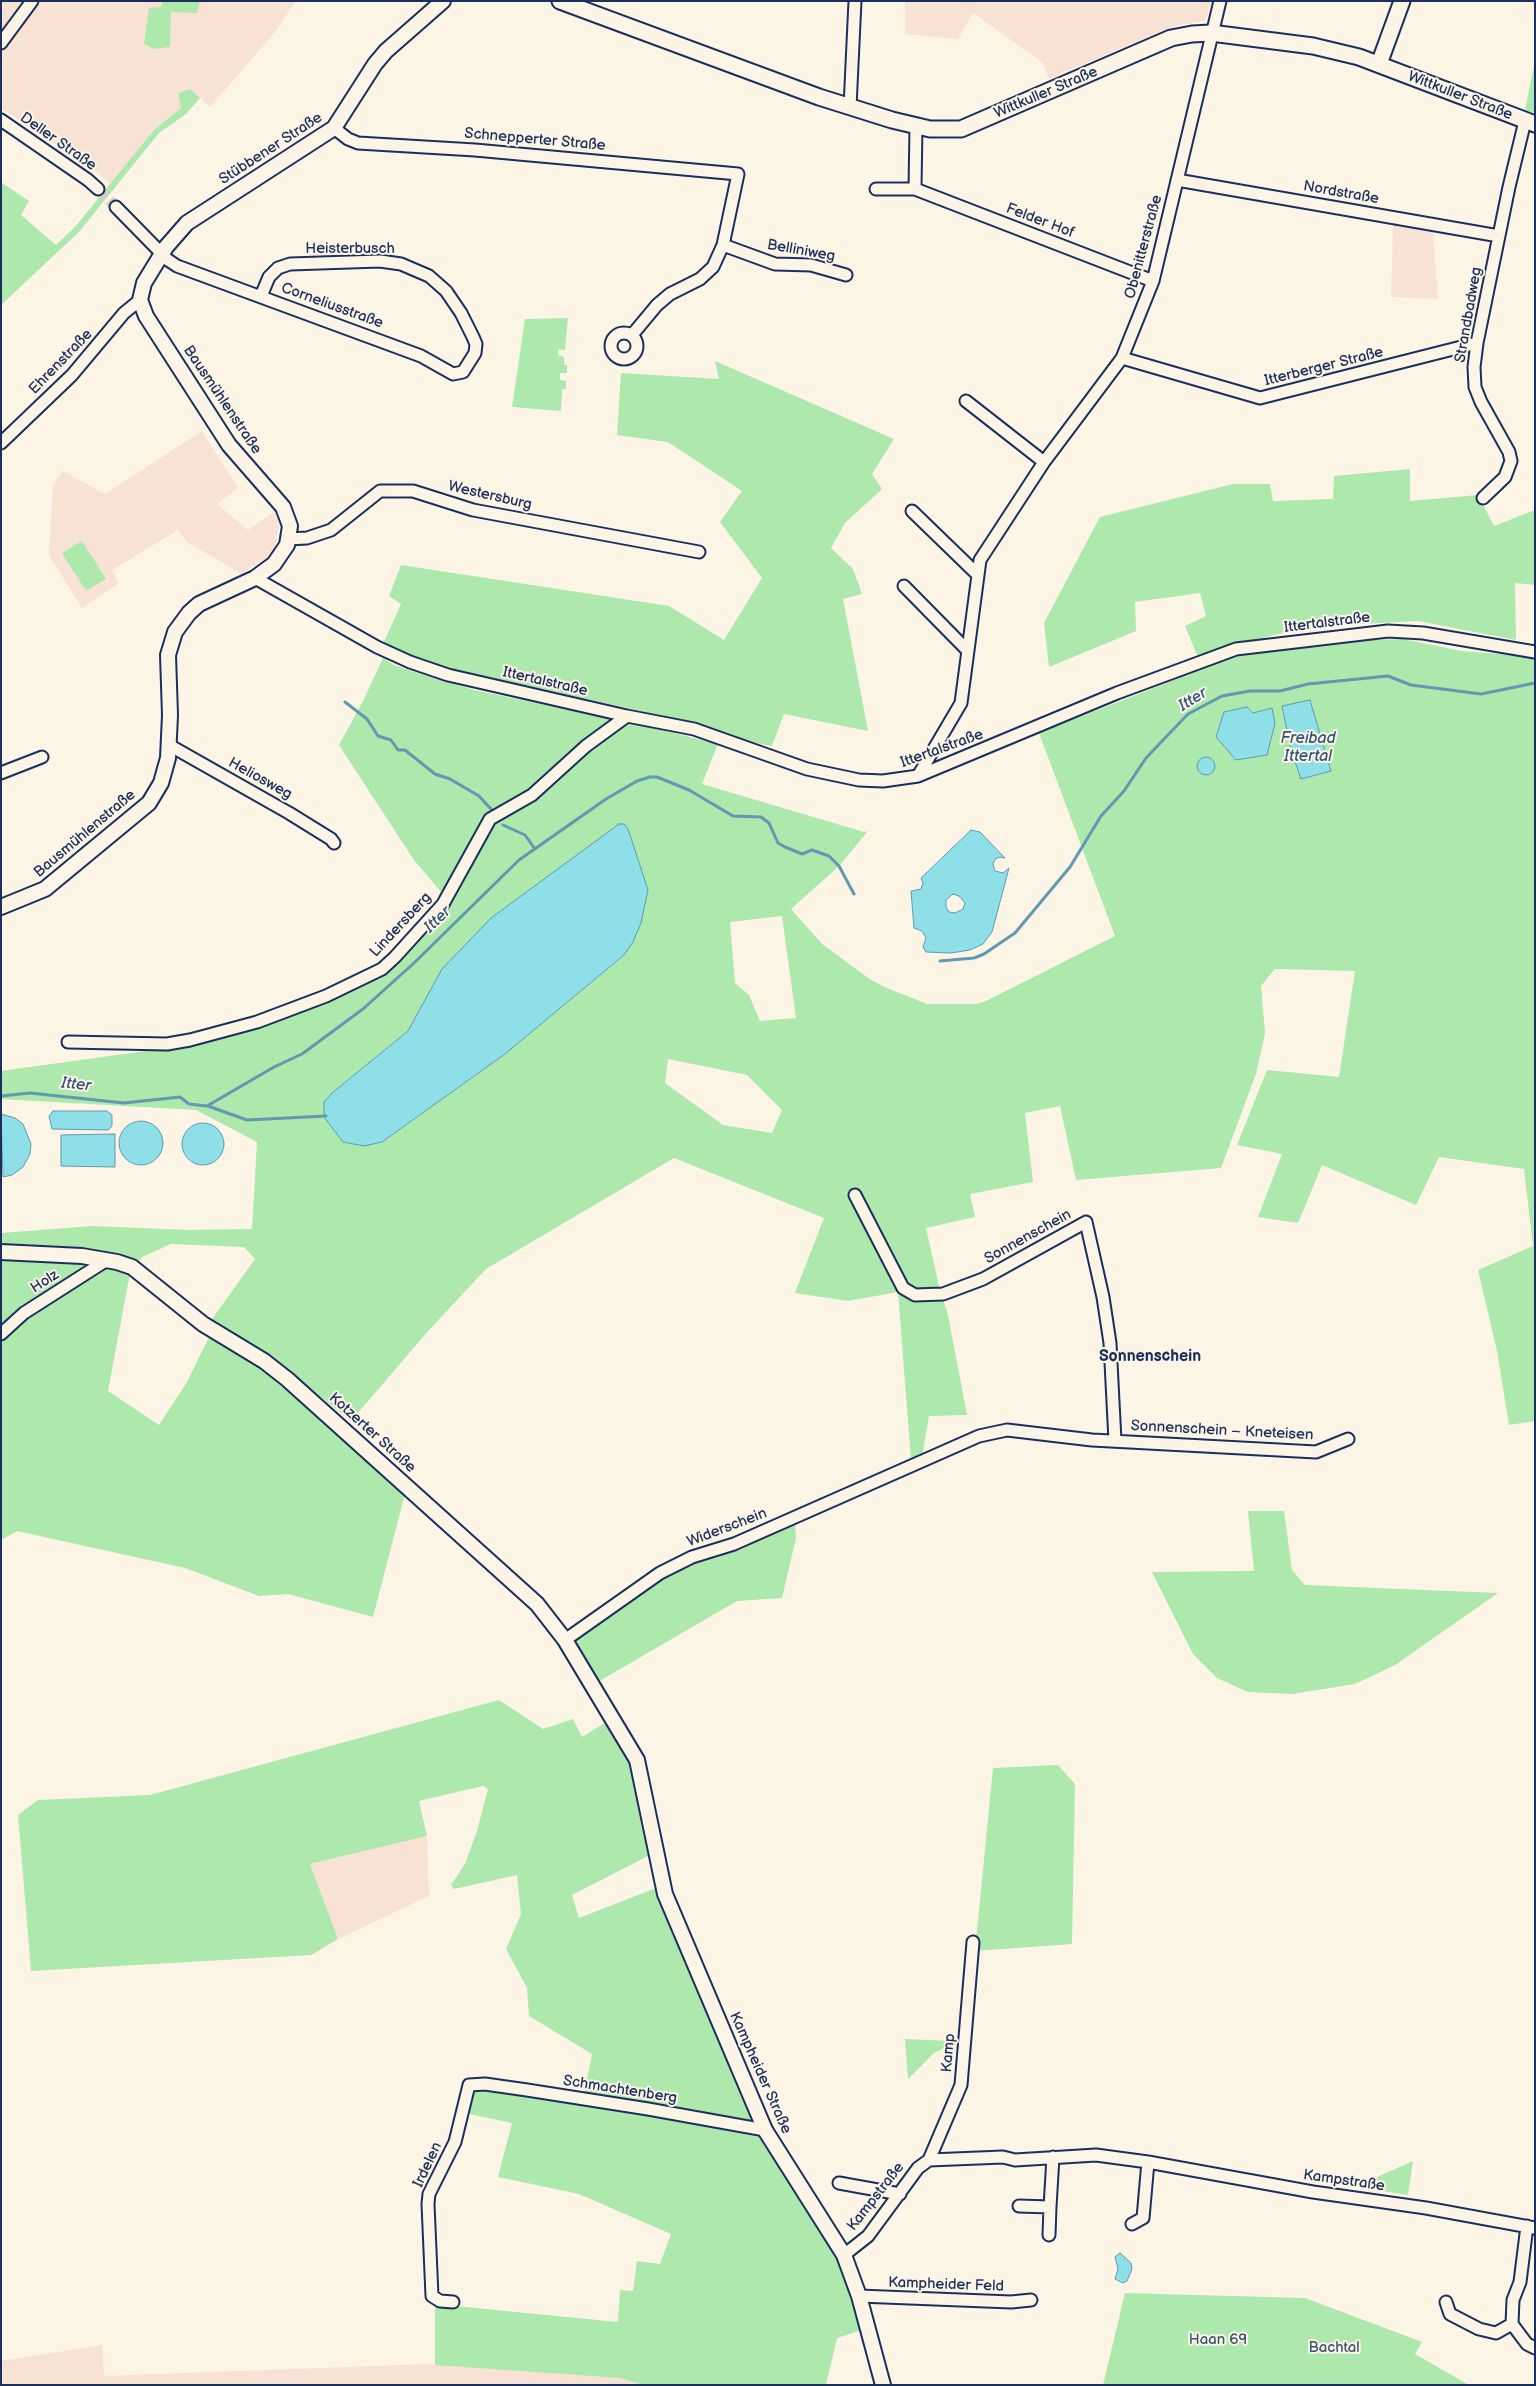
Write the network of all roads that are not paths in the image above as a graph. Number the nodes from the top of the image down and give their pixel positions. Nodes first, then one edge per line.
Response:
1 (32, 1) edge
2 (443, 1) edge
3 (560, 1) edge
4 (855, 1) edge
5 (1220, 1) edge
6 (1402, 1) edge
7 (1211, 33) junction
8 (1, 43) edge
9 (1379, 64) junction
10 (850, 107) junction
11 (1, 120) edge
12 (1530, 122) edge
13 (916, 126) junction
14 (334, 128) junction
15 (1177, 180) junction
16 (98, 189) tunnel mouth
17 (876, 189) dead end
18 (916, 189) junction
19 (116, 207) tunnel mouth
20 (1499, 236) junction
21 (723, 245) junction
22 (161, 254) junction
23 (846, 275) dead end
24 (1153, 281) junction
25 (261, 296) junction
26 (140, 300) junction
27 (632, 335) dead end
28 (1476, 343) junction
29 (476, 344) joint
30 (1122, 358) junction
31 (966, 401) dead end
32 (1, 443) edge
33 (1044, 462) junction
34 (1483, 498) dead end
35 (912, 511) dead end
36 (288, 539) junction
37 (699, 552) dead end
38 (977, 574) junction
39 (255, 578) junction
40 (904, 586) dead end
41 (968, 651) junction
42 (1535, 652) edge
43 (628, 716) junction
44 (169, 745) junction
45 (42, 757) dead end
46 (1, 773) edge
47 (918, 776) junction
48 (334, 843) dead end
49 (1, 907) edge
50 (68, 1042) dead end
51 (855, 1195) dead end
52 (1, 1252) edge
53 (107, 1260) junction
54 (1, 1334) edge
55 (1348, 1439) dead end
56 (1115, 1441) junction
57 (912, 1465) joint
58 (564, 1640) junction
59 (637, 1760) joint
60 (973, 1942) dead end
61 (469, 2085) joint
62 (765, 2130) junction
63 (1053, 2157) junction
64 (929, 2160) junction
65 (1148, 2162) junction
66 (839, 2183) dead end
67 (900, 2194) junction
68 (1019, 2206) dead end
69 (1050, 2207) junction
70 (1132, 2224) dead end
71 (1531, 2227) edge
72 (1049, 2235) dead end
73 (844, 2254) junction
74 (859, 2296) junction
75 (1031, 2300) dead end
76 (453, 2302) dead end
77 (1446, 2302) dead end
78 (1512, 2324) junction
79 (1535, 2348) edge
80 (883, 2385) edge

1 - 8 street
2 - 14 street, Stübbener Straße
3 - 10 main road, Wittkuller Straße
4 - 10 street
5 - 7 street, Obenitterstraße
6 - 9 main road
7 - 9 main road, Wittkuller Straße
7 - 13 main road, Wittkuller Straße
7 - 15 street, Obenitterstraße
9 - 12 main road, Wittkuller Straße
10 - 13 main road, Wittkuller Straße
11 - 16 street, Deller Straße
12 - 20 street, Strandbadweg
13 - 18 street
14 - 21 street, Schnepperter Straße
14 - 22 street, Stübbener Straße
15 - 20 street, Nordstraße
15 - 24 street, Obenitterstraße
17 - 18 street, Felder Hof
18 - 24 street, Felder Hof
19 - 22 street
20 - 28 street, Strandbadweg
21 - 23 street, Belliniweg
21 - 27 street
22 - 25 street, Corneliusstraße
22 - 26 street, Stübbener Straße
24 - 30 street, Obenitterstraße
25 - 29 street, Corneliusstraße
25 - 29 street, Heisterbusch
26 - 32 street, Ehrenstraße
26 - 36 street, Bausmühlenstraße
28 - 30 street, Itterberger Straße
28 - 34 street, Strandbadweg
30 - 33 street, Obenitterstraße
31 - 33 street
33 - 38 street, Obenitterstraße
35 - 38 street
36 - 37 street, Westersburg
36 - 39 street, Bausmühlenstraße
38 - 41 street, Obenitterstraße
39 - 43 street, Ittertalstraße
39 - 44 street, Bausmühlenstraße
40 - 41 street
41 - 47 street, Obenitterstraße
42 - 47 street, Ittertalstraße
43 - 47 street, Ittertalstraße
43 - 50 street, Lindersberg
44 - 48 street, Heliosweg
44 - 49 street, Bausmühlenstraße
45 - 46 street
51 - 56 street, Sonnenschein
52 - 53 street, Kotzerter Straße
53 - 54 street, Holz
53 - 58 street, Kotzerter Straße
55 - 56 street, Sonnenschein – Kneteisen
56 - 57 street, Sonnenschein – Kneteisen
57 - 58 street, Widerschein
58 - 59 street, Kotzerter Straße
59 - 62 street, Kampheider Straße
60 - 64 street, Kamp
61 - 62 street, Schmachtenberg
61 - 76 street, Irdelen
62 - 73 street, Kampheider Straße
63 - 64 street, Kampstraße
63 - 65 street, Kampstraße
63 - 69 street
64 - 67 street, Kampstraße
65 - 70 street
65 - 71 street, Kampstraße
66 - 67 street
67 - 73 street, Kampstraße
68 - 69 street
69 - 72 street
71 - 78 street
73 - 74 street, Kampheider Straße
74 - 75 street, Kampheider Feld
74 - 80 street, Kampheider Straße
77 - 78 street
78 - 79 street

